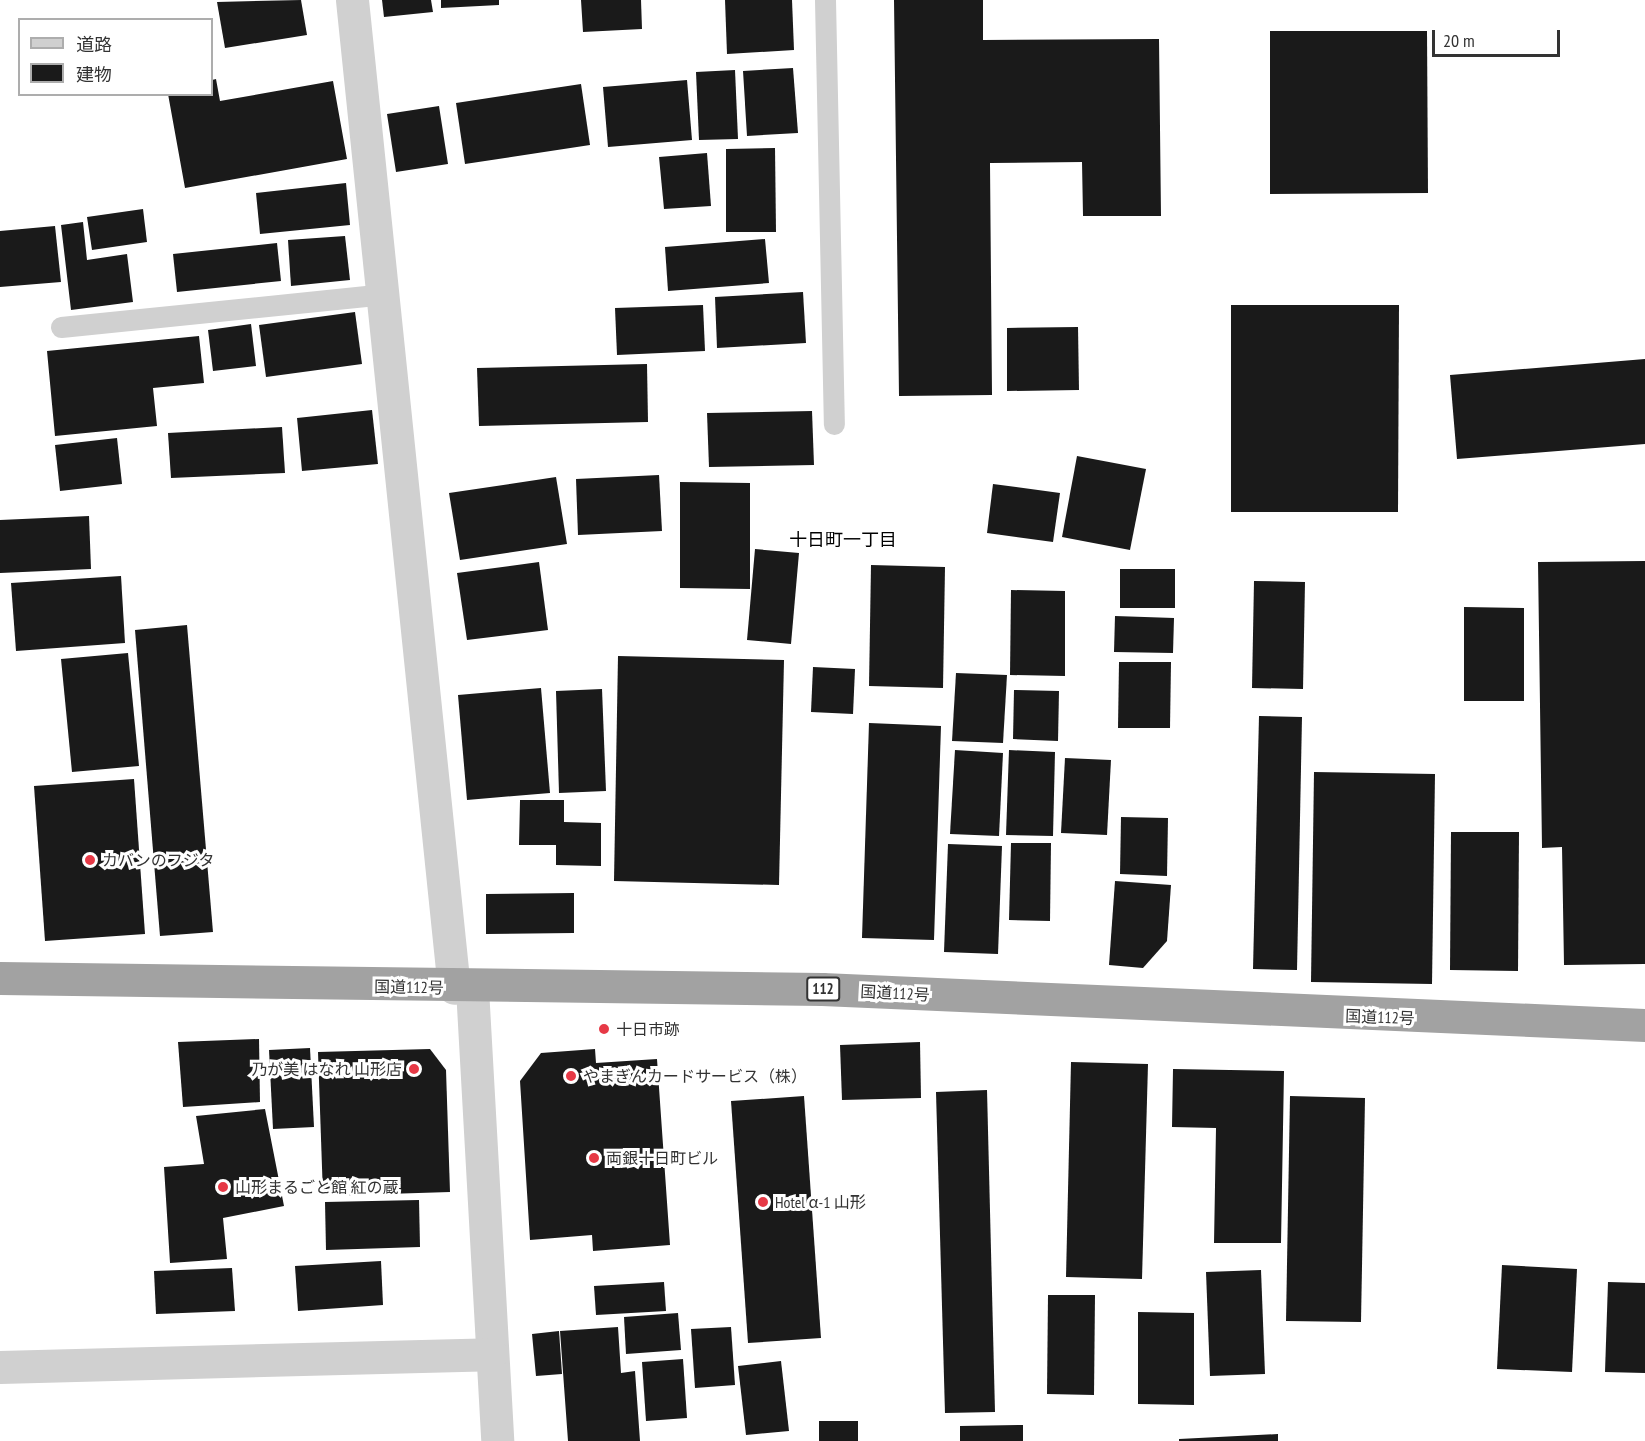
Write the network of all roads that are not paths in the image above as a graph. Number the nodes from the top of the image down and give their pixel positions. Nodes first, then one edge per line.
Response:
1 (352, 0) edge
2 (825, 0) edge
3 (385, 294) junction
4 (61, 327) dead end
5 (834, 424) dead end
6 (0, 978) edge
7 (463, 988) junction
8 (1645, 1025) edge
9 (491, 1354) junction
10 (0, 1367) edge
11 (497, 1441) edge

1 - 3 street
2 - 5 lane
3 - 4 lane
3 - 7 street
6 - 7 highway, 国道112号 / 112
7 - 8 highway, 国道112号 / 112
7 - 9 street
9 - 10 street
9 - 11 street

